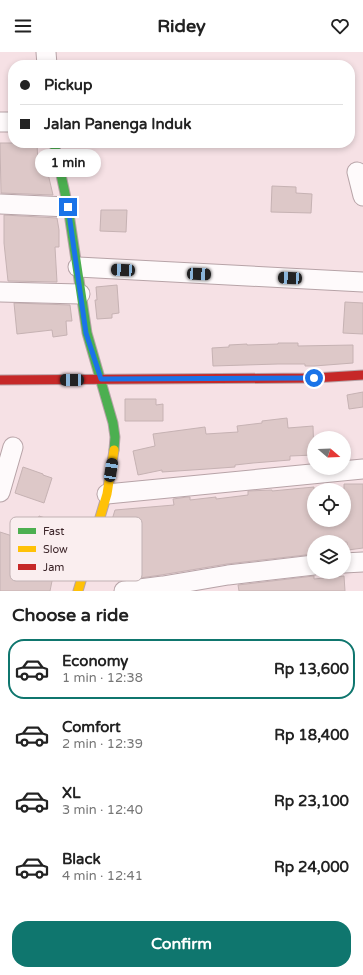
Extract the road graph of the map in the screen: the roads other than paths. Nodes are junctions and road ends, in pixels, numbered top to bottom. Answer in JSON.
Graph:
{"nodes":[{"id":1,"x":55,"y":148,"type":"edge"},
{"id":2,"x":357,"y":172,"type":"dead end"},
{"id":3,"x":363,"y":196,"type":"edge"},
{"id":4,"x":0,"y":204,"type":"edge"},
{"id":5,"x":68,"y":207,"type":"junction"},
{"id":6,"x":78,"y":267,"type":"junction"},
{"id":7,"x":363,"y":282,"type":"edge"},
{"id":8,"x":0,"y":292,"type":"edge"},
{"id":9,"x":80,"y":294,"type":"junction"},
{"id":10,"x":363,"y":375,"type":"edge"},
{"id":11,"x":101,"y":379,"type":"junction"},
{"id":12,"x":0,"y":380,"type":"edge"},
{"id":13,"x":13,"y":447,"type":"dead end"},
{"id":14,"x":363,"y":469,"type":"edge"},
{"id":15,"x":0,"y":492,"type":"edge"},
{"id":16,"x":107,"y":494,"type":"junction"},
{"id":17,"x":100,"y":517,"type":"edge"},
{"id":18,"x":363,"y":562,"type":"edge"},
{"id":19,"x":351,"y":563,"type":"edge"},
{"id":20,"x":307,"y":566,"type":"edge"},
{"id":21,"x":81,"y":581,"type":"edge"},
{"id":22,"x":78,"y":591,"type":"edge"},
{"id":23,"x":124,"y":591,"type":"edge"}],
"edges":[{"from":1,"to":5,"type":"street"},
{"from":2,"to":3,"type":"street"},
{"from":4,"to":5,"type":"street"},
{"from":5,"to":6,"type":"street"},
{"from":6,"to":7,"type":"street"},
{"from":6,"to":9,"type":"street"},
{"from":8,"to":9,"type":"street"},
{"from":9,"to":11,"type":"street"},
{"from":10,"to":11,"type":"street"},
{"from":11,"to":12,"type":"street"},
{"from":11,"to":16,"type":"street"},
{"from":13,"to":15,"type":"street"},
{"from":14,"to":16,"type":"street"},
{"from":16,"to":17,"type":"street"},
{"from":18,"to":19,"type":"street"},
{"from":20,"to":23,"type":"street"},
{"from":21,"to":22,"type":"street"}]}
